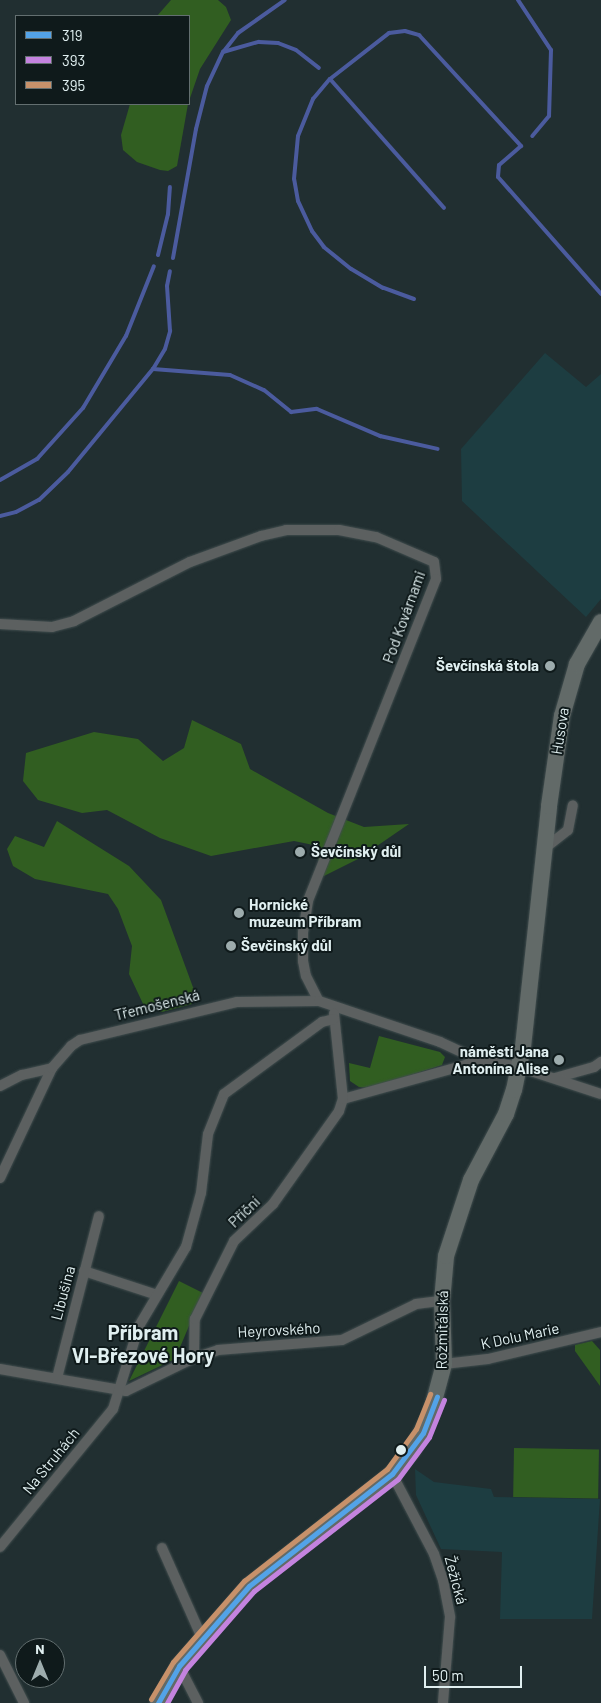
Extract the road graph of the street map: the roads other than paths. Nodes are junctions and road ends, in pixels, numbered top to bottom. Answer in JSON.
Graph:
{"nodes":[{"id":1,"x":601,"y":622,"type":"edge"},
{"id":2,"x":0,"y":624,"type":"edge"},
{"id":3,"x":572,"y":805,"type":"dead end"},
{"id":4,"x":545,"y":848,"type":"junction"},
{"id":5,"x":319,"y":1002,"type":"junction"},
{"id":6,"x":334,"y":1008,"type":"junction"},
{"id":7,"x":334,"y":1019,"type":"junction"},
{"id":8,"x":476,"y":1058,"type":"junction"},
{"id":9,"x":601,"y":1062,"type":"edge"},
{"id":10,"x":520,"y":1067,"type":"junction"},
{"id":11,"x":52,"y":1068,"type":"junction"},
{"id":12,"x":554,"y":1078,"type":"junction"},
{"id":13,"x":0,"y":1086,"type":"edge"},
{"id":14,"x":601,"y":1094,"type":"edge"},
{"id":15,"x":343,"y":1099,"type":"junction"},
{"id":16,"x":0,"y":1178,"type":"edge"},
{"id":17,"x":99,"y":1216,"type":"dead end"},
{"id":18,"x":84,"y":1271,"type":"junction"},
{"id":19,"x":157,"y":1294,"type":"junction"},
{"id":20,"x":442,"y":1301,"type":"junction"},
{"id":21,"x":601,"y":1332,"type":"edge"},
{"id":22,"x":194,"y":1358,"type":"junction"},
{"id":23,"x":444,"y":1364,"type":"junction"},
{"id":24,"x":0,"y":1369,"type":"edge"},
{"id":25,"x":57,"y":1378,"type":"junction"},
{"id":26,"x":117,"y":1391,"type":"junction"},
{"id":27,"x":392,"y":1474,"type":"junction"},
{"id":28,"x":0,"y":1547,"type":"edge"},
{"id":29,"x":162,"y":1548,"type":"dead end"},
{"id":30,"x":202,"y":1638,"type":"junction"},
{"id":31,"x":0,"y":1655,"type":"edge"},
{"id":32,"x":179,"y":1666,"type":"junction"},
{"id":33,"x":24,"y":1703,"type":"edge"},
{"id":34,"x":158,"y":1703,"type":"edge"},
{"id":35,"x":198,"y":1703,"type":"edge"},
{"id":36,"x":443,"y":1703,"type":"edge"}],
"edges":[{"from":1,"to":4,"type":"main road","name":"Husova"},
{"from":2,"to":5,"type":"street","name":"Pod Kovárnami"},
{"from":3,"to":4,"type":"street"},
{"from":4,"to":10,"type":"main road","name":"Husova"},
{"from":5,"to":6,"type":"street","name":"Třemošenská"},
{"from":5,"to":11,"type":"street","name":"Třemošenská"},
{"from":6,"to":7,"type":"street"},
{"from":6,"to":8,"type":"street","name":"Třemošenská"},
{"from":7,"to":15,"type":"street"},
{"from":7,"to":19,"type":"street","name":"Na Struhách"},
{"from":8,"to":10,"type":"street","name":"Třemošenská"},
{"from":8,"to":15,"type":"street"},
{"from":9,"to":12,"type":"street"},
{"from":10,"to":12,"type":"street","name":"Třemošenská"},
{"from":10,"to":20,"type":"main road","name":"Rožmitálská"},
{"from":11,"to":13,"type":"street"},
{"from":11,"to":16,"type":"street"},
{"from":12,"to":14,"type":"street","name":"Třemošenská"},
{"from":15,"to":22,"type":"street","name":"Příční"},
{"from":17,"to":18,"type":"street","name":"Libušina"},
{"from":18,"to":19,"type":"street"},
{"from":18,"to":25,"type":"street","name":"Libušina"},
{"from":19,"to":26,"type":"street","name":"Na Struhách"},
{"from":20,"to":22,"type":"street","name":"Heyrovského"},
{"from":20,"to":23,"type":"main road","name":"Rožmitálská"},
{"from":21,"to":23,"type":"street","name":"K Dolu Marie"},
{"from":22,"to":26,"type":"street","name":"Heyrovského"},
{"from":23,"to":27,"type":"main road","name":"Rožmitálská"},
{"from":24,"to":25,"type":"street","name":"Heyrovského"},
{"from":25,"to":26,"type":"street","name":"Heyrovského"},
{"from":26,"to":28,"type":"street","name":"Na Struhách"},
{"from":27,"to":30,"type":"main road","name":"Rožmitálská"},
{"from":27,"to":36,"type":"street","name":"Žežická"},
{"from":29,"to":30,"type":"street"},
{"from":30,"to":32,"type":"main road","name":"Rožmitálská"},
{"from":31,"to":33,"type":"street"},
{"from":32,"to":34,"type":"main road","name":"Rožmitálská"},
{"from":32,"to":35,"type":"street"}]}
